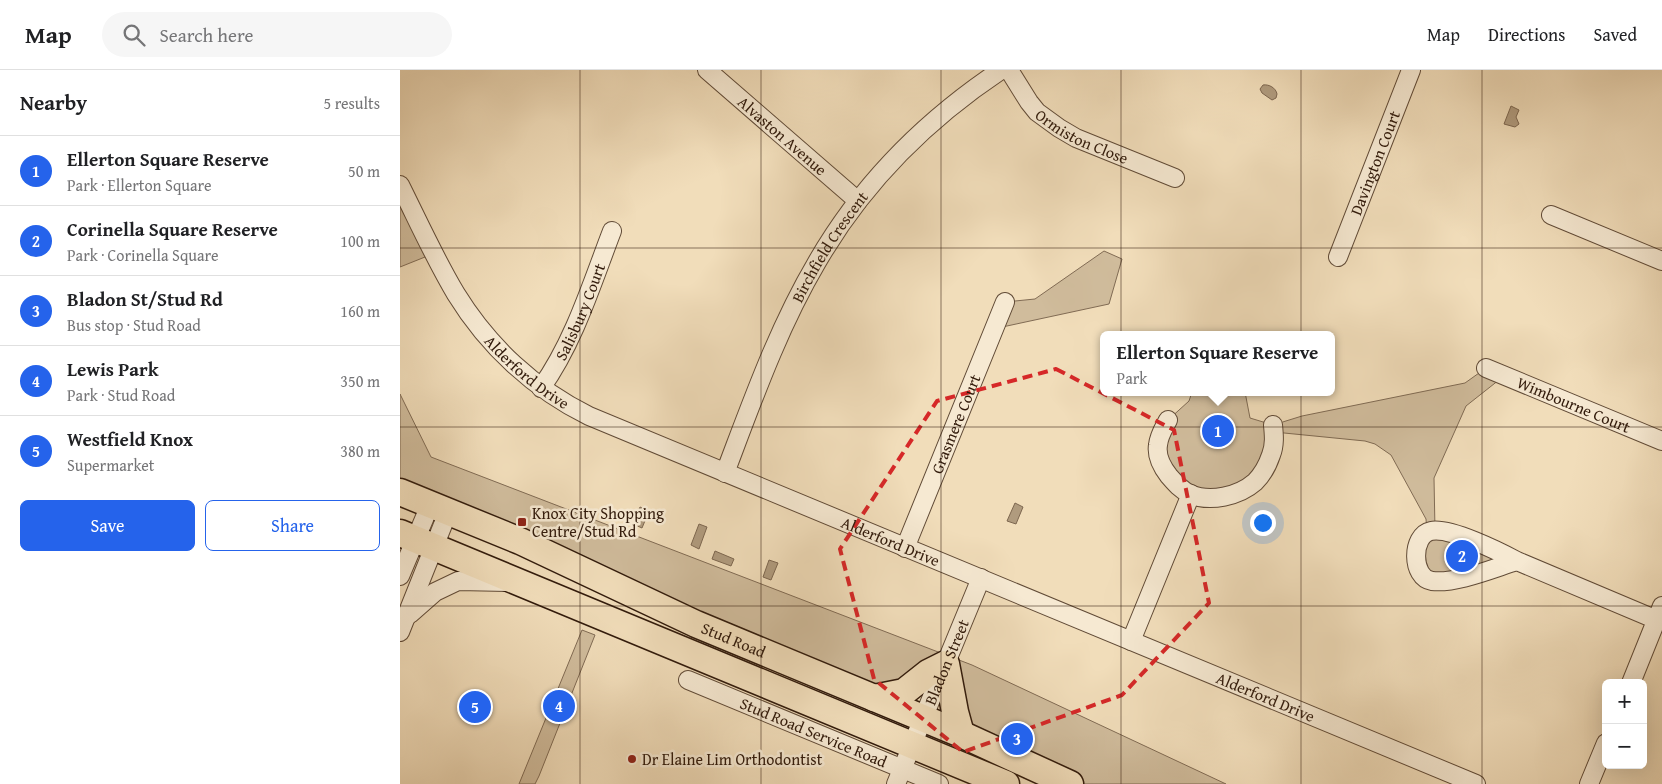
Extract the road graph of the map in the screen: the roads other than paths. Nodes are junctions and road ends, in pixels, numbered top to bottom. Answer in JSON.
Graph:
{"nodes":[{"id":1,"x":708,"y":70,"type":"edge"},
{"id":2,"x":1001,"y":70,"type":"edge"},
{"id":3,"x":1009,"y":70,"type":"edge"},
{"id":4,"x":1412,"y":70,"type":"edge"},
{"id":5,"x":1175,"y":178,"type":"dead end"},
{"id":6,"x":400,"y":185,"type":"edge"},
{"id":7,"x":858,"y":200,"type":"junction"},
{"id":8,"x":1551,"y":215,"type":"dead end"},
{"id":9,"x":612,"y":231,"type":"dead end"},
{"id":10,"x":1338,"y":257,"type":"dead end"},
{"id":11,"x":1662,"y":261,"type":"edge"},
{"id":12,"x":1005,"y":302,"type":"dead end"},
{"id":13,"x":1486,"y":368,"type":"dead end"},
{"id":14,"x":541,"y":388,"type":"junction"},
{"id":15,"x":1168,"y":420,"type":"dead end"},
{"id":16,"x":1273,"y":425,"type":"dead end"},
{"id":17,"x":1662,"y":441,"type":"edge"},
{"id":18,"x":725,"y":473,"type":"junction"},
{"id":19,"x":400,"y":492,"type":"edge"},
{"id":20,"x":1191,"y":494,"type":"junction"},
{"id":21,"x":439,"y":508,"type":"junction"},
{"id":22,"x":416,"y":540,"type":"edge"},
{"id":23,"x":905,"y":548,"type":"junction"},
{"id":24,"x":1518,"y":561,"type":"junction"},
{"id":25,"x":400,"y":576,"type":"edge"},
{"id":26,"x":981,"y":578,"type":"junction"},
{"id":27,"x":518,"y":583,"type":"junction"},
{"id":28,"x":1659,"y":613,"type":"edge"},
{"id":29,"x":404,"y":624,"type":"edge"},
{"id":30,"x":1131,"y":641,"type":"junction"},
{"id":31,"x":946,"y":664,"type":"junction"},
{"id":32,"x":1633,"y":679,"type":"edge"},
{"id":33,"x":688,"y":680,"type":"dead end"},
{"id":34,"x":874,"y":698,"type":"junction"},
{"id":35,"x":924,"y":718,"type":"junction"},
{"id":36,"x":961,"y":734,"type":"junction"},
{"id":37,"x":1602,"y":753,"type":"edge"},
{"id":38,"x":903,"y":766,"type":"edge"},
{"id":39,"x":938,"y":784,"type":"edge"},
{"id":40,"x":1006,"y":784,"type":"edge"},
{"id":41,"x":1070,"y":784,"type":"edge"},
{"id":42,"x":1476,"y":784,"type":"edge"},
{"id":43,"x":1589,"y":784,"type":"edge"}],
"edges":[{"from":1,"to":7,"type":"street","name":"Alvaston Avenue"},
{"from":2,"to":7,"type":"street","name":"Birchfield Crescent"},
{"from":3,"to":5,"type":"street","name":"Ormiston Close"},
{"from":4,"to":10,"type":"street","name":"Davington Court"},
{"from":6,"to":14,"type":"street","name":"Alderford Drive"},
{"from":7,"to":18,"type":"street","name":"Birchfield Crescent"},
{"from":8,"to":11,"type":"street"},
{"from":9,"to":14,"type":"street","name":"Salisbury Court"},
{"from":12,"to":23,"type":"street","name":"Grasmere Court"},
{"from":13,"to":17,"type":"street","name":"Wimbourne Court"},
{"from":14,"to":18,"type":"street","name":"Alderford Drive"},
{"from":15,"to":20,"type":"street"},
{"from":16,"to":20,"type":"street"},
{"from":18,"to":23,"type":"street","name":"Alderford Drive"},
{"from":19,"to":21,"type":"main road","name":"Stud Road"},
{"from":20,"to":30,"type":"street"},
{"from":21,"to":22,"type":"street"},
{"from":21,"to":34,"type":"main road","name":"Stud Road"},
{"from":22,"to":25,"type":"street"},
{"from":22,"to":27,"type":"main road","name":"Stud Road"},
{"from":22,"to":29,"type":"street"},
{"from":23,"to":26,"type":"street","name":"Alderford Drive"},
{"from":24,"to":24,"type":"street"},
{"from":24,"to":28,"type":"street"},
{"from":26,"to":30,"type":"street","name":"Alderford Drive"},
{"from":26,"to":31,"type":"street","name":"Bladon Street"},
{"from":27,"to":29,"type":"street"},
{"from":27,"to":38,"type":"main road","name":"Stud Road"},
{"from":28,"to":32,"type":"street"},
{"from":30,"to":42,"type":"street","name":"Alderford Drive"},
{"from":31,"to":34,"type":"main road"},
{"from":31,"to":35,"type":"street","name":"Bladon Street"},
{"from":31,"to":36,"type":"main road"},
{"from":33,"to":38,"type":"street","name":"Stud Road Service Road"},
{"from":34,"to":35,"type":"main road","name":"Stud Road"},
{"from":35,"to":36,"type":"main road","name":"Stud Road"},
{"from":35,"to":38,"type":"street","name":"Bladon Street"},
{"from":36,"to":41,"type":"main road","name":"Stud Road"},
{"from":37,"to":43,"type":"street"},
{"from":38,"to":39,"type":"street","name":"Stud Road Service Road"},
{"from":38,"to":40,"type":"main road","name":"Stud Road"}]}
